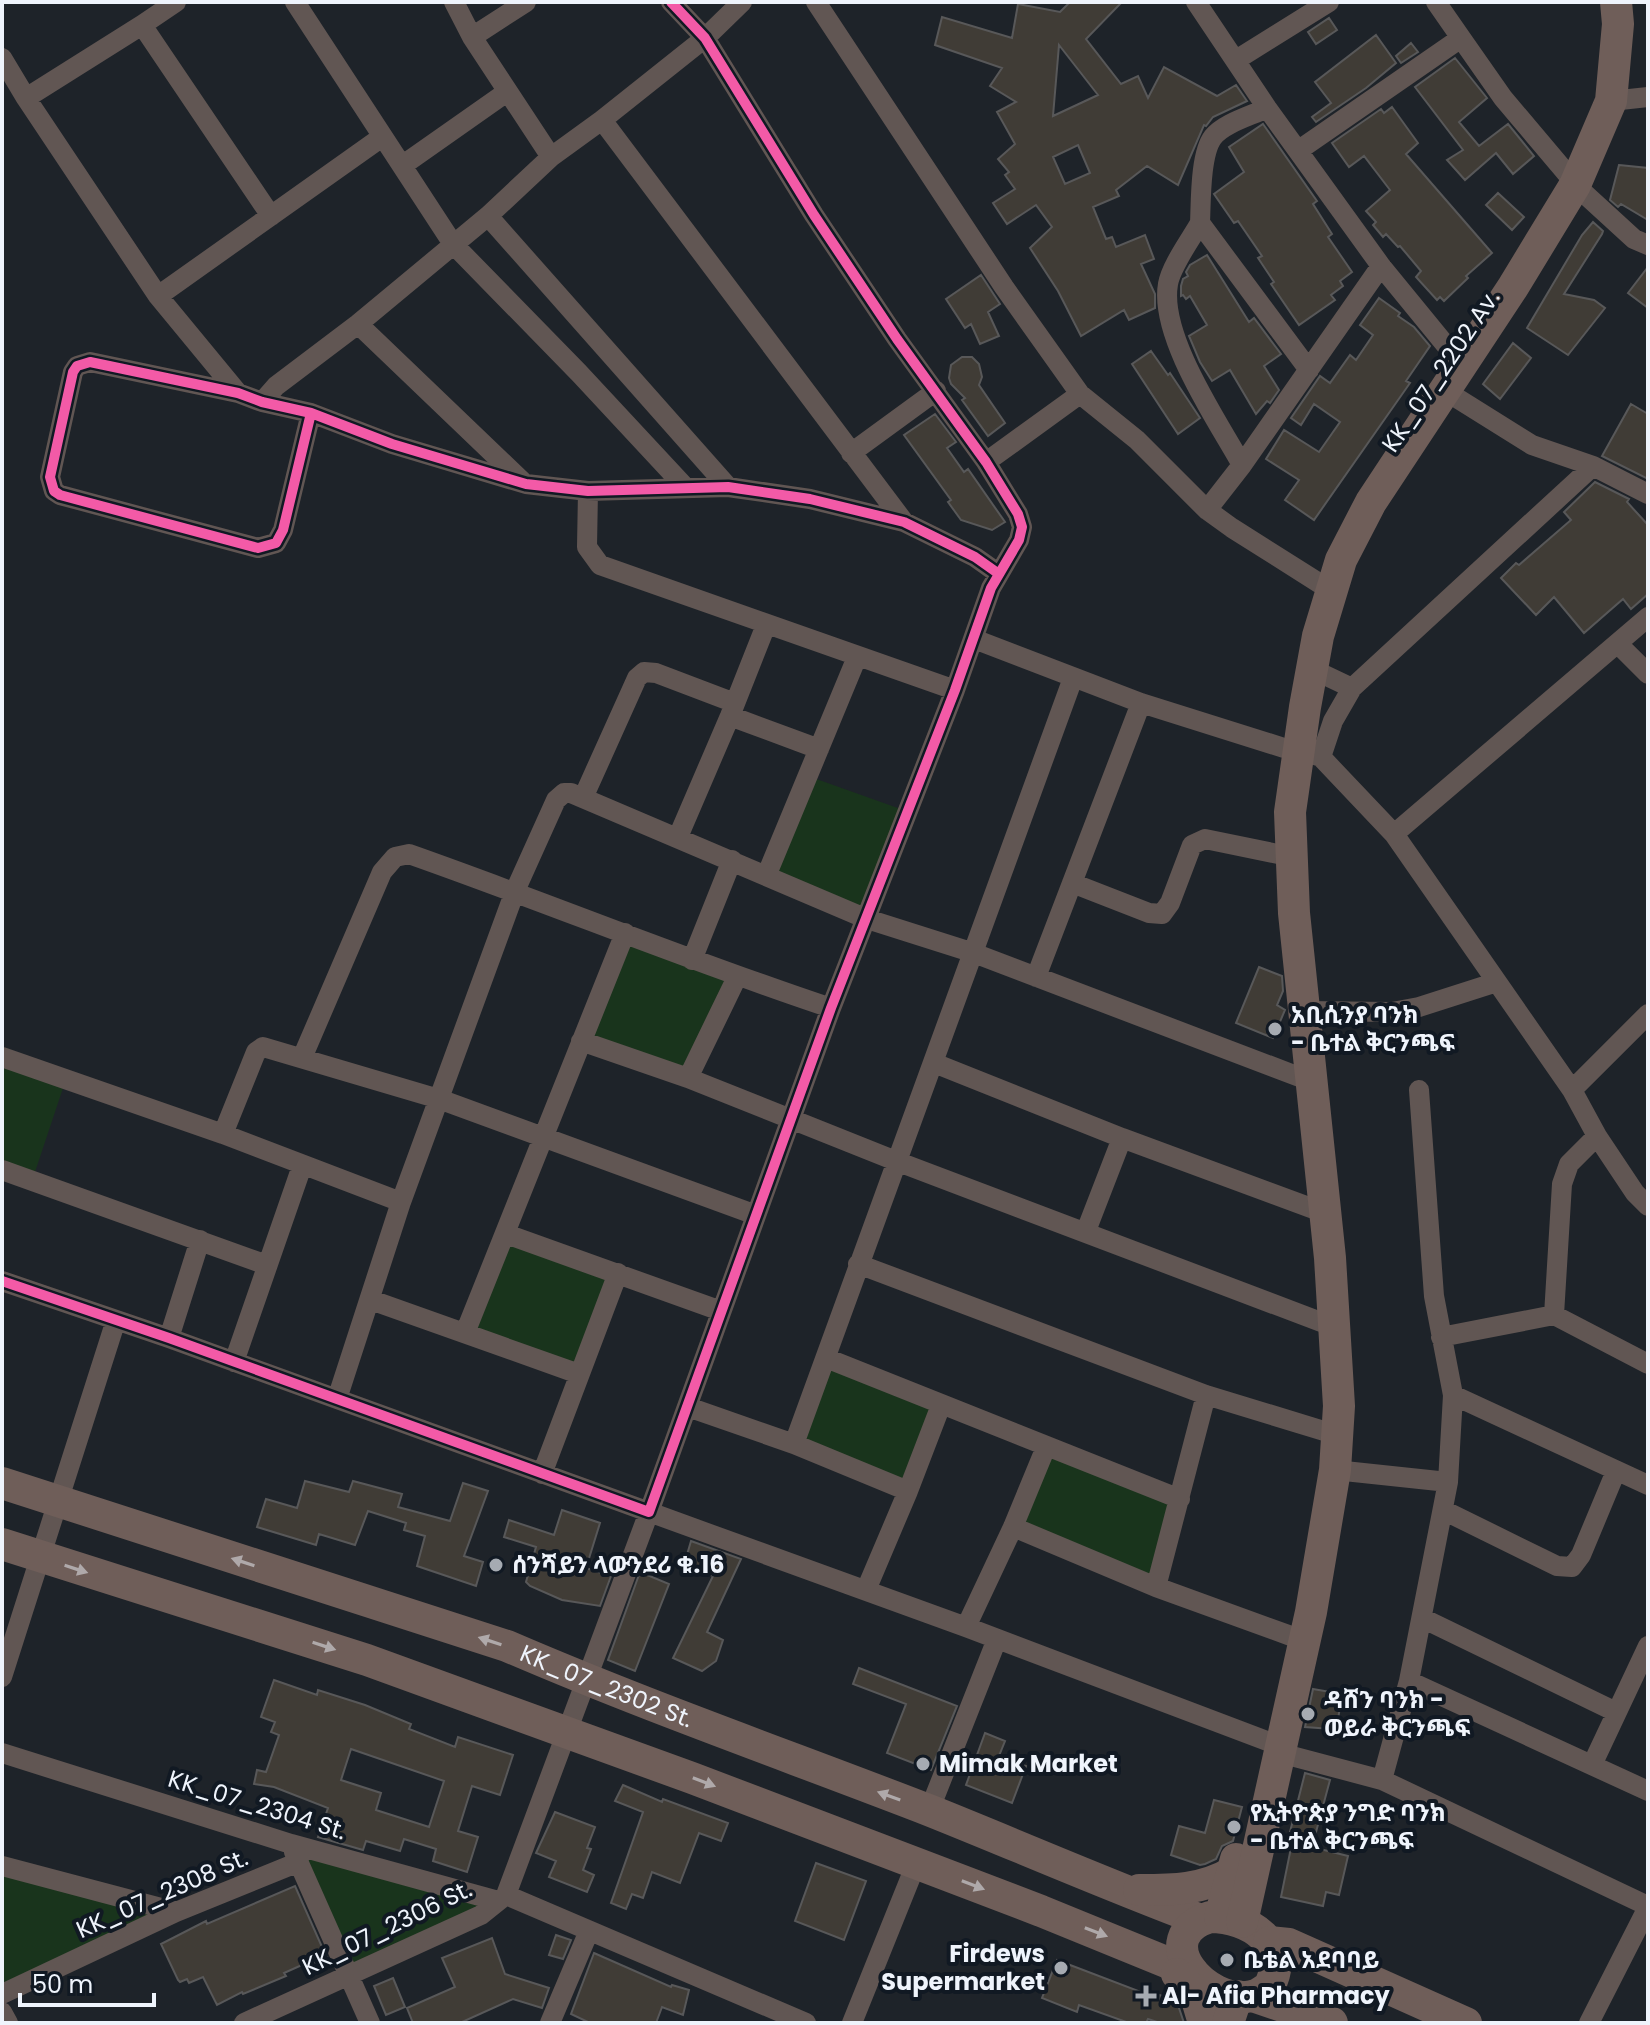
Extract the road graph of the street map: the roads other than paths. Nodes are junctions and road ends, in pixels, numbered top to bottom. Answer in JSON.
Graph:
{"nodes":[{"id":1,"x":176,"y":2,"type":"edge"},
{"id":2,"x":295,"y":2,"type":"edge"},
{"id":3,"x":454,"y":2,"type":"edge"},
{"id":4,"x":526,"y":2,"type":"edge"},
{"id":5,"x":671,"y":2,"type":"edge"},
{"id":6,"x":742,"y":2,"type":"edge"},
{"id":7,"x":816,"y":2,"type":"edge"},
{"id":8,"x":1196,"y":2,"type":"edge"},
{"id":9,"x":1329,"y":2,"type":"edge"},
{"id":10,"x":1436,"y":2,"type":"edge"},
{"id":11,"x":1609,"y":2,"type":"edge"},
{"id":12,"x":1616,"y":2,"type":"edge"},
{"id":13,"x":142,"y":25,"type":"junction"},
{"id":14,"x":472,"y":37,"type":"junction"},
{"id":15,"x":705,"y":38,"type":"junction"},
{"id":16,"x":1461,"y":38,"type":"junction"},
{"id":17,"x":2,"y":58,"type":"edge"},
{"id":18,"x":1236,"y":60,"type":"junction"},
{"id":19,"x":507,"y":92,"type":"junction"},
{"id":20,"x":1648,"y":97,"type":"edge"},
{"id":21,"x":26,"y":98,"type":"junction"},
{"id":22,"x":1611,"y":101,"type":"junction"},
{"id":23,"x":1267,"y":108,"type":"junction"},
{"id":24,"x":602,"y":120,"type":"junction"},
{"id":25,"x":382,"y":137,"type":"junction"},
{"id":26,"x":1299,"y":150,"type":"junction"},
{"id":27,"x":551,"y":157,"type":"junction"},
{"id":28,"x":403,"y":165,"type":"junction"},
{"id":29,"x":1572,"y":180,"type":"junction"},
{"id":30,"x":271,"y":216,"type":"junction"},
{"id":31,"x":488,"y":216,"type":"junction"},
{"id":32,"x":1200,"y":223,"type":"junction"},
{"id":33,"x":453,"y":244,"type":"junction"},
{"id":34,"x":1648,"y":245,"type":"edge"},
{"id":35,"x":1381,"y":266,"type":"junction"},
{"id":36,"x":158,"y":296,"type":"junction"},
{"id":37,"x":358,"y":324,"type":"junction"},
{"id":38,"x":1453,"y":354,"type":"junction"},
{"id":39,"x":1309,"y":370,"type":"junction"},
{"id":40,"x":1444,"y":390,"type":"junction"},
{"id":41,"x":936,"y":391,"type":"junction"},
{"id":42,"x":238,"y":393,"type":"junction"},
{"id":43,"x":1080,"y":394,"type":"junction"},
{"id":44,"x":262,"y":402,"type":"junction"},
{"id":45,"x":311,"y":413,"type":"junction"},
{"id":46,"x":851,"y":453,"type":"junction"},
{"id":47,"x":986,"y":462,"type":"junction"},
{"id":48,"x":1242,"y":465,"type":"junction"},
{"id":49,"x":1593,"y":466,"type":"junction"},
{"id":50,"x":526,"y":484,"type":"junction"},
{"id":51,"x":728,"y":487,"type":"junction"},
{"id":52,"x":686,"y":488,"type":"junction"},
{"id":53,"x":588,"y":491,"type":"junction"},
{"id":54,"x":1648,"y":494,"type":"edge"},
{"id":55,"x":1207,"y":510,"type":"junction"},
{"id":56,"x":904,"y":522,"type":"junction"},
{"id":57,"x":999,"y":574,"type":"junction"},
{"id":58,"x":1319,"y":583,"type":"junction"},
{"id":59,"x":1648,"y":617,"type":"edge"},
{"id":60,"x":766,"y":625,"type":"junction"},
{"id":61,"x":974,"y":639,"type":"junction"},
{"id":62,"x":1618,"y":644,"type":"junction"},
{"id":63,"x":857,"y":657,"type":"junction"},
{"id":64,"x":1312,"y":669,"type":"junction"},
{"id":65,"x":1648,"y":674,"type":"edge"},
{"id":66,"x":1073,"y":678,"type":"junction"},
{"id":67,"x":1352,"y":688,"type":"junction"},
{"id":68,"x":955,"y":690,"type":"junction"},
{"id":69,"x":1141,"y":703,"type":"junction"},
{"id":70,"x":733,"y":710,"type":"junction"},
{"id":71,"x":819,"y":749,"type":"junction"},
{"id":72,"x":1301,"y":752,"type":"junction"},
{"id":73,"x":583,"y":798,"type":"junction"},
{"id":74,"x":1394,"y":834,"type":"junction"},
{"id":75,"x":678,"y":837,"type":"junction"},
{"id":76,"x":1278,"y":854,"type":"junction"},
{"id":77,"x":732,"y":860,"type":"junction"},
{"id":78,"x":767,"y":874,"type":"junction"},
{"id":79,"x":1072,"y":883,"type":"junction"},
{"id":80,"x":515,"y":891,"type":"junction"},
{"id":81,"x":867,"y":919,"type":"junction"},
{"id":82,"x":625,"y":933,"type":"junction"},
{"id":83,"x":971,"y":952,"type":"junction"},
{"id":84,"x":692,"y":960,"type":"junction"},
{"id":85,"x":737,"y":977,"type":"junction"},
{"id":86,"x":1036,"y":977,"type":"junction"},
{"id":87,"x":1497,"y":982,"type":"junction"},
{"id":88,"x":831,"y":1008,"type":"junction"},
{"id":89,"x":1304,"y":1011,"type":"junction"},
{"id":90,"x":1648,"y":1014,"type":"edge"},
{"id":91,"x":581,"y":1041,"type":"junction"},
{"id":92,"x":2,"y":1057,"type":"edge"},
{"id":93,"x":302,"y":1058,"type":"junction"},
{"id":94,"x":934,"y":1063,"type":"junction"},
{"id":95,"x":688,"y":1078,"type":"junction"},
{"id":96,"x":1302,"y":1078,"type":"junction"},
{"id":97,"x":1419,"y":1090,"type":"dead end"},
{"id":98,"x":1572,"y":1090,"type":"junction"},
{"id":99,"x":439,"y":1099,"type":"junction"},
{"id":100,"x":793,"y":1120,"type":"junction"},
{"id":101,"x":223,"y":1134,"type":"junction"},
{"id":102,"x":1597,"y":1136,"type":"junction"},
{"id":103,"x":543,"y":1137,"type":"junction"},
{"id":104,"x":1122,"y":1138,"type":"junction"},
{"id":105,"x":896,"y":1161,"type":"junction"},
{"id":106,"x":302,"y":1166,"type":"junction"},
{"id":107,"x":2,"y":1170,"type":"edge"},
{"id":108,"x":1644,"y":1193,"type":"edge"},
{"id":109,"x":401,"y":1202,"type":"junction"},
{"id":110,"x":1314,"y":1209,"type":"junction"},
{"id":111,"x":756,"y":1215,"type":"junction"},
{"id":112,"x":1086,"y":1231,"type":"junction"},
{"id":113,"x":506,"y":1234,"type":"junction"},
{"id":114,"x":200,"y":1240,"type":"junction"},
{"id":115,"x":858,"y":1264,"type":"junction"},
{"id":116,"x":267,"y":1265,"type":"junction"},
{"id":117,"x":618,"y":1273,"type":"junction"},
{"id":118,"x":2,"y":1281,"type":"edge"},
{"id":119,"x":371,"y":1300,"type":"junction"},
{"id":120,"x":721,"y":1311,"type":"junction"},
{"id":121,"x":1554,"y":1315,"type":"junction"},
{"id":122,"x":116,"y":1320,"type":"junction"},
{"id":123,"x":1321,"y":1322,"type":"junction"},
{"id":124,"x":465,"y":1333,"type":"junction"},
{"id":125,"x":1441,"y":1337,"type":"junction"},
{"id":126,"x":169,"y":1338,"type":"junction"},
{"id":127,"x":826,"y":1358,"type":"junction"},
{"id":128,"x":234,"y":1362,"type":"junction"},
{"id":129,"x":1648,"y":1364,"type":"edge"},
{"id":130,"x":579,"y":1374,"type":"junction"},
{"id":131,"x":1206,"y":1395,"type":"junction"},
{"id":132,"x":1453,"y":1395,"type":"junction"},
{"id":133,"x":337,"y":1399,"type":"junction"},
{"id":134,"x":941,"y":1405,"type":"junction"},
{"id":135,"x":688,"y":1407,"type":"junction"},
{"id":136,"x":1324,"y":1431,"type":"junction"},
{"id":137,"x":794,"y":1444,"type":"junction"},
{"id":138,"x":1046,"y":1447,"type":"junction"},
{"id":139,"x":1335,"y":1470,"type":"junction"},
{"id":140,"x":1616,"y":1471,"type":"junction"},
{"id":141,"x":542,"y":1474,"type":"junction"},
{"id":142,"x":1448,"y":1482,"type":"junction"},
{"id":143,"x":2,"y":1483,"type":"edge"},
{"id":144,"x":1648,"y":1485,"type":"edge"},
{"id":145,"x":908,"y":1491,"type":"junction"},
{"id":146,"x":1180,"y":1499,"type":"junction"},
{"id":147,"x":59,"y":1503,"type":"junction"},
{"id":148,"x":1443,"y":1510,"type":"junction"},
{"id":149,"x":649,"y":1512,"type":"junction"},
{"id":150,"x":1013,"y":1527,"type":"junction"},
{"id":151,"x":2,"y":1544,"type":"edge"},
{"id":152,"x":41,"y":1557,"type":"junction"},
{"id":153,"x":1156,"y":1587,"type":"junction"},
{"id":154,"x":866,"y":1590,"type":"junction"},
{"id":155,"x":1422,"y":1618,"type":"junction"},
{"id":156,"x":966,"y":1627,"type":"junction"},
{"id":157,"x":1291,"y":1636,"type":"junction"},
{"id":158,"x":997,"y":1639,"type":"junction"},
{"id":159,"x":1648,"y":1646,"type":"edge"},
{"id":160,"x":2,"y":1677,"type":"edge"},
{"id":161,"x":586,"y":1680,"type":"junction"},
{"id":162,"x":1409,"y":1681,"type":"junction"},
{"id":163,"x":1616,"y":1712,"type":"junction"},
{"id":164,"x":568,"y":1733,"type":"junction"},
{"id":165,"x":1273,"y":1747,"type":"junction"},
{"id":166,"x":2,"y":1753,"type":"edge"},
{"id":167,"x":1592,"y":1765,"type":"junction"},
{"id":168,"x":1382,"y":1780,"type":"junction"},
{"id":169,"x":1648,"y":1791,"type":"edge"},
{"id":170,"x":929,"y":1811,"type":"junction"},
{"id":171,"x":295,"y":1853,"type":"junction"},
{"id":172,"x":916,"y":1864,"type":"junction"},
{"id":173,"x":2,"y":1866,"type":"edge"},
{"id":174,"x":1241,"y":1881,"type":"junction"},
{"id":175,"x":1121,"y":1889,"type":"junction"},
{"id":176,"x":502,"y":1898,"type":"junction"},
{"id":177,"x":1648,"y":1907,"type":"edge"},
{"id":178,"x":176,"y":1912,"type":"junction"},
{"id":179,"x":1221,"y":1920,"type":"junction"},
{"id":180,"x":589,"y":1931,"type":"junction"},
{"id":181,"x":1279,"y":1943,"type":"junction"},
{"id":182,"x":1151,"y":1956,"type":"junction"},
{"id":183,"x":351,"y":1975,"type":"junction"},
{"id":184,"x":2,"y":1994,"type":"edge"},
{"id":185,"x":1235,"y":2001,"type":"edge"},
{"id":186,"x":2,"y":2012,"type":"edge"},
{"id":187,"x":8,"y":2023,"type":"edge"},
{"id":188,"x":244,"y":2023,"type":"edge"},
{"id":189,"x":370,"y":2023,"type":"edge"},
{"id":190,"x":550,"y":2023,"type":"edge"},
{"id":191,"x":806,"y":2023,"type":"edge"},
{"id":192,"x":852,"y":2023,"type":"edge"},
{"id":193,"x":1206,"y":2023,"type":"edge"},
{"id":194,"x":1332,"y":2023,"type":"edge"},
{"id":195,"x":1466,"y":2023,"type":"edge"},
{"id":196,"x":1589,"y":2023,"type":"edge"}],
"edges":[{"from":1,"to":13,"type":"street"},
{"from":2,"to":25,"type":"street"},
{"from":3,"to":14,"type":"street"},
{"from":4,"to":14,"type":"street"},
{"from":5,"to":15,"type":"street"},
{"from":6,"to":15,"type":"street"},
{"from":7,"to":43,"type":"street"},
{"from":8,"to":18,"type":"street"},
{"from":9,"to":18,"type":"street"},
{"from":10,"to":16,"type":"street"},
{"from":11,"to":29,"type":"main road","name":"KK_07_2202 Av."},
{"from":12,"to":22,"type":"main road"},
{"from":13,"to":21,"type":"street"},
{"from":13,"to":30,"type":"street"},
{"from":14,"to":19,"type":"street"},
{"from":15,"to":24,"type":"street"},
{"from":15,"to":41,"type":"street"},
{"from":16,"to":26,"type":"street"},
{"from":16,"to":29,"type":"street"},
{"from":17,"to":21,"type":"street"},
{"from":18,"to":23,"type":"street"},
{"from":19,"to":27,"type":"street"},
{"from":19,"to":28,"type":"street"},
{"from":20,"to":22,"type":"street"},
{"from":21,"to":36,"type":"street"},
{"from":22,"to":29,"type":"main road"},
{"from":23,"to":26,"type":"street"},
{"from":23,"to":32,"type":"street"},
{"from":24,"to":27,"type":"street"},
{"from":24,"to":46,"type":"street"},
{"from":25,"to":28,"type":"street"},
{"from":25,"to":30,"type":"street"},
{"from":26,"to":35,"type":"street"},
{"from":27,"to":31,"type":"street"},
{"from":28,"to":33,"type":"street"},
{"from":29,"to":34,"type":"street"},
{"from":29,"to":38,"type":"main road","name":"KK_07_2202 Av."},
{"from":29,"to":40,"type":"main road"},
{"from":30,"to":36,"type":"street"},
{"from":31,"to":33,"type":"street"},
{"from":31,"to":51,"type":"street"},
{"from":32,"to":39,"type":"street"},
{"from":32,"to":48,"type":"street"},
{"from":33,"to":37,"type":"street"},
{"from":33,"to":52,"type":"street"},
{"from":35,"to":38,"type":"street"},
{"from":35,"to":39,"type":"street"},
{"from":36,"to":42,"type":"street"},
{"from":37,"to":44,"type":"street"},
{"from":37,"to":50,"type":"street"},
{"from":38,"to":58,"type":"main road","name":"KK_07_2202 Av."},
{"from":39,"to":48,"type":"street"},
{"from":40,"to":49,"type":"street"},
{"from":40,"to":64,"type":"main road"},
{"from":41,"to":46,"type":"street"},
{"from":41,"to":47,"type":"street"},
{"from":42,"to":44,"type":"street"},
{"from":42,"to":45,"type":"street"},
{"from":43,"to":47,"type":"street"},
{"from":43,"to":55,"type":"street"},
{"from":44,"to":45,"type":"street"},
{"from":45,"to":50,"type":"street"},
{"from":46,"to":56,"type":"street"},
{"from":47,"to":57,"type":"street"},
{"from":48,"to":55,"type":"street"},
{"from":49,"to":54,"type":"street"},
{"from":49,"to":67,"type":"street"},
{"from":50,"to":53,"type":"street"},
{"from":51,"to":52,"type":"street"},
{"from":51,"to":56,"type":"street"},
{"from":52,"to":53,"type":"street"},
{"from":53,"to":60,"type":"street"},
{"from":55,"to":58,"type":"street"},
{"from":56,"to":57,"type":"street"},
{"from":57,"to":61,"type":"street"},
{"from":58,"to":72,"type":"main road","name":"KK_07_2202 Av."},
{"from":59,"to":62,"type":"street"},
{"from":60,"to":63,"type":"street"},
{"from":60,"to":70,"type":"street"},
{"from":61,"to":66,"type":"street"},
{"from":61,"to":68,"type":"street"},
{"from":62,"to":65,"type":"street"},
{"from":62,"to":74,"type":"street"},
{"from":63,"to":68,"type":"street"},
{"from":63,"to":71,"type":"street"},
{"from":64,"to":67,"type":"street"},
{"from":64,"to":72,"type":"main road"},
{"from":66,"to":69,"type":"street"},
{"from":66,"to":83,"type":"street"},
{"from":67,"to":72,"type":"street"},
{"from":68,"to":81,"type":"street"},
{"from":69,"to":72,"type":"street"},
{"from":69,"to":79,"type":"street"},
{"from":70,"to":71,"type":"street"},
{"from":70,"to":73,"type":"street"},
{"from":70,"to":75,"type":"street"},
{"from":71,"to":78,"type":"street"},
{"from":72,"to":74,"type":"street"},
{"from":72,"to":76,"type":"main road"},
{"from":72,"to":89,"type":"main road"},
{"from":73,"to":75,"type":"street"},
{"from":73,"to":80,"type":"street"},
{"from":74,"to":87,"type":"street"},
{"from":75,"to":77,"type":"street"},
{"from":76,"to":79,"type":"street"},
{"from":76,"to":96,"type":"main road"},
{"from":77,"to":78,"type":"street"},
{"from":77,"to":84,"type":"street"},
{"from":78,"to":81,"type":"street"},
{"from":79,"to":86,"type":"street"},
{"from":80,"to":82,"type":"street"},
{"from":80,"to":93,"type":"street"},
{"from":80,"to":99,"type":"street"},
{"from":81,"to":83,"type":"street"},
{"from":81,"to":88,"type":"street"},
{"from":82,"to":84,"type":"street"},
{"from":82,"to":91,"type":"street"},
{"from":83,"to":86,"type":"street"},
{"from":83,"to":94,"type":"street"},
{"from":84,"to":85,"type":"street"},
{"from":85,"to":88,"type":"street"},
{"from":85,"to":95,"type":"street"},
{"from":86,"to":96,"type":"street"},
{"from":87,"to":89,"type":"street"},
{"from":87,"to":98,"type":"street"},
{"from":88,"to":100,"type":"street"},
{"from":89,"to":139,"type":"main road"},
{"from":90,"to":98,"type":"street"},
{"from":91,"to":95,"type":"street"},
{"from":91,"to":103,"type":"street"},
{"from":92,"to":101,"type":"street"},
{"from":93,"to":99,"type":"street"},
{"from":93,"to":101,"type":"street"},
{"from":94,"to":104,"type":"street"},
{"from":94,"to":105,"type":"street"},
{"from":95,"to":100,"type":"street"},
{"from":96,"to":110,"type":"main road"},
{"from":97,"to":125,"type":"street"},
{"from":98,"to":102,"type":"street"},
{"from":99,"to":103,"type":"street"},
{"from":99,"to":109,"type":"street"},
{"from":100,"to":105,"type":"street"},
{"from":100,"to":111,"type":"street"},
{"from":101,"to":106,"type":"street"},
{"from":102,"to":108,"type":"street"},
{"from":102,"to":121,"type":"street"},
{"from":103,"to":111,"type":"street"},
{"from":103,"to":113,"type":"street"},
{"from":104,"to":110,"type":"street"},
{"from":104,"to":112,"type":"street"},
{"from":105,"to":112,"type":"street"},
{"from":105,"to":115,"type":"street"},
{"from":106,"to":109,"type":"street"},
{"from":106,"to":116,"type":"street"},
{"from":107,"to":114,"type":"street"},
{"from":109,"to":119,"type":"street"},
{"from":110,"to":123,"type":"main road"},
{"from":111,"to":120,"type":"street"},
{"from":112,"to":123,"type":"street"},
{"from":113,"to":117,"type":"street"},
{"from":113,"to":124,"type":"street"},
{"from":114,"to":116,"type":"street"},
{"from":114,"to":126,"type":"street"},
{"from":115,"to":127,"type":"street"},
{"from":115,"to":131,"type":"street"},
{"from":116,"to":128,"type":"street"},
{"from":117,"to":120,"type":"street"},
{"from":117,"to":130,"type":"street"},
{"from":118,"to":122,"type":"street"},
{"from":119,"to":124,"type":"street"},
{"from":119,"to":133,"type":"street"},
{"from":120,"to":135,"type":"street"},
{"from":121,"to":125,"type":"street"},
{"from":121,"to":129,"type":"street"},
{"from":122,"to":126,"type":"street"},
{"from":122,"to":147,"type":"street"},
{"from":123,"to":136,"type":"main road"},
{"from":124,"to":130,"type":"street"},
{"from":125,"to":132,"type":"street"},
{"from":126,"to":128,"type":"street"},
{"from":127,"to":134,"type":"street"},
{"from":127,"to":137,"type":"street"},
{"from":128,"to":133,"type":"street"},
{"from":130,"to":141,"type":"street"},
{"from":131,"to":136,"type":"street"},
{"from":131,"to":146,"type":"street"},
{"from":132,"to":140,"type":"street"},
{"from":132,"to":142,"type":"street"},
{"from":133,"to":141,"type":"street"},
{"from":134,"to":138,"type":"street"},
{"from":134,"to":145,"type":"street"},
{"from":135,"to":137,"type":"street"},
{"from":135,"to":149,"type":"street"},
{"from":136,"to":157,"type":"main road"},
{"from":137,"to":145,"type":"street"},
{"from":138,"to":146,"type":"street"},
{"from":138,"to":150,"type":"street"},
{"from":139,"to":142,"type":"street"},
{"from":139,"to":165,"type":"main road"},
{"from":140,"to":144,"type":"street"},
{"from":140,"to":148,"type":"street"},
{"from":141,"to":149,"type":"street"},
{"from":142,"to":148,"type":"street"},
{"from":143,"to":147,"type":"main road","name":"KK_07_2302 St."},
{"from":145,"to":154,"type":"street"},
{"from":146,"to":153,"type":"street"},
{"from":147,"to":152,"type":"street"},
{"from":161,"to":147,"type":"main road","name":"KK_07_2302 St.","one_way":true},
{"from":148,"to":155,"type":"street"},
{"from":149,"to":154,"type":"street"},
{"from":149,"to":161,"type":"street"},
{"from":150,"to":153,"type":"street"},
{"from":150,"to":156,"type":"street"},
{"from":151,"to":152,"type":"main road"},
{"from":152,"to":160,"type":"street"},
{"from":152,"to":164,"type":"main road","one_way":true},
{"from":153,"to":157,"type":"street"},
{"from":154,"to":156,"type":"street"},
{"from":155,"to":162,"type":"street"},
{"from":155,"to":163,"type":"street"},
{"from":156,"to":158,"type":"street"},
{"from":157,"to":165,"type":"main road"},
{"from":158,"to":165,"type":"street"},
{"from":158,"to":170,"type":"street"},
{"from":159,"to":163,"type":"street"},
{"from":161,"to":164,"type":"street"},
{"from":170,"to":161,"type":"main road","name":"KK_07_2302 St.","one_way":true},
{"from":162,"to":167,"type":"street"},
{"from":162,"to":168,"type":"street"},
{"from":163,"to":167,"type":"street"},
{"from":164,"to":172,"type":"main road","one_way":true},
{"from":164,"to":176,"type":"street"},
{"from":165,"to":168,"type":"street"},
{"from":165,"to":174,"type":"main road"},
{"from":166,"to":171,"type":"street","name":"KK_07_2304 St."},
{"from":167,"to":169,"type":"street"},
{"from":168,"to":177,"type":"street"},
{"from":170,"to":175,"type":"main road","name":"KK_07_2302 St."},
{"from":171,"to":176,"type":"street","name":"KK_07_2304 St."},
{"from":171,"to":178,"type":"street","name":"KK_07_2308 St."},
{"from":171,"to":183,"type":"street"},
{"from":172,"to":182,"type":"main road","one_way":true},
{"from":172,"to":192,"type":"street"},
{"from":173,"to":178,"type":"street"},
{"from":174,"to":175,"type":"main road"},
{"from":174,"to":179,"type":"main road"},
{"from":174,"to":181,"type":"main road"},
{"from":175,"to":179,"type":"main road","name":"KK_07_2302 St."},
{"from":176,"to":180,"type":"street","name":"KK_07_2304 St."},
{"from":176,"to":183,"type":"street","name":"KK_07_2306 St."},
{"from":177,"to":196,"type":"street"},
{"from":178,"to":184,"type":"street","name":"KK_07_2308 St."},
{"from":179,"to":181,"type":"main road","name":"KK_07_2302 St."},
{"from":179,"to":185,"type":"main road"},
{"from":180,"to":190,"type":"street"},
{"from":180,"to":191,"type":"street","name":"KK_07_2304 St."},
{"from":181,"to":185,"type":"main road"},
{"from":181,"to":195,"type":"main road"},
{"from":182,"to":185,"type":"main road"},
{"from":182,"to":193,"type":"main road"},
{"from":183,"to":188,"type":"street","name":"KK_07_2306 St."},
{"from":183,"to":189,"type":"street"},
{"from":185,"to":193,"type":"main road"},
{"from":185,"to":194,"type":"main road"},
{"from":186,"to":187,"type":"street"}]}
